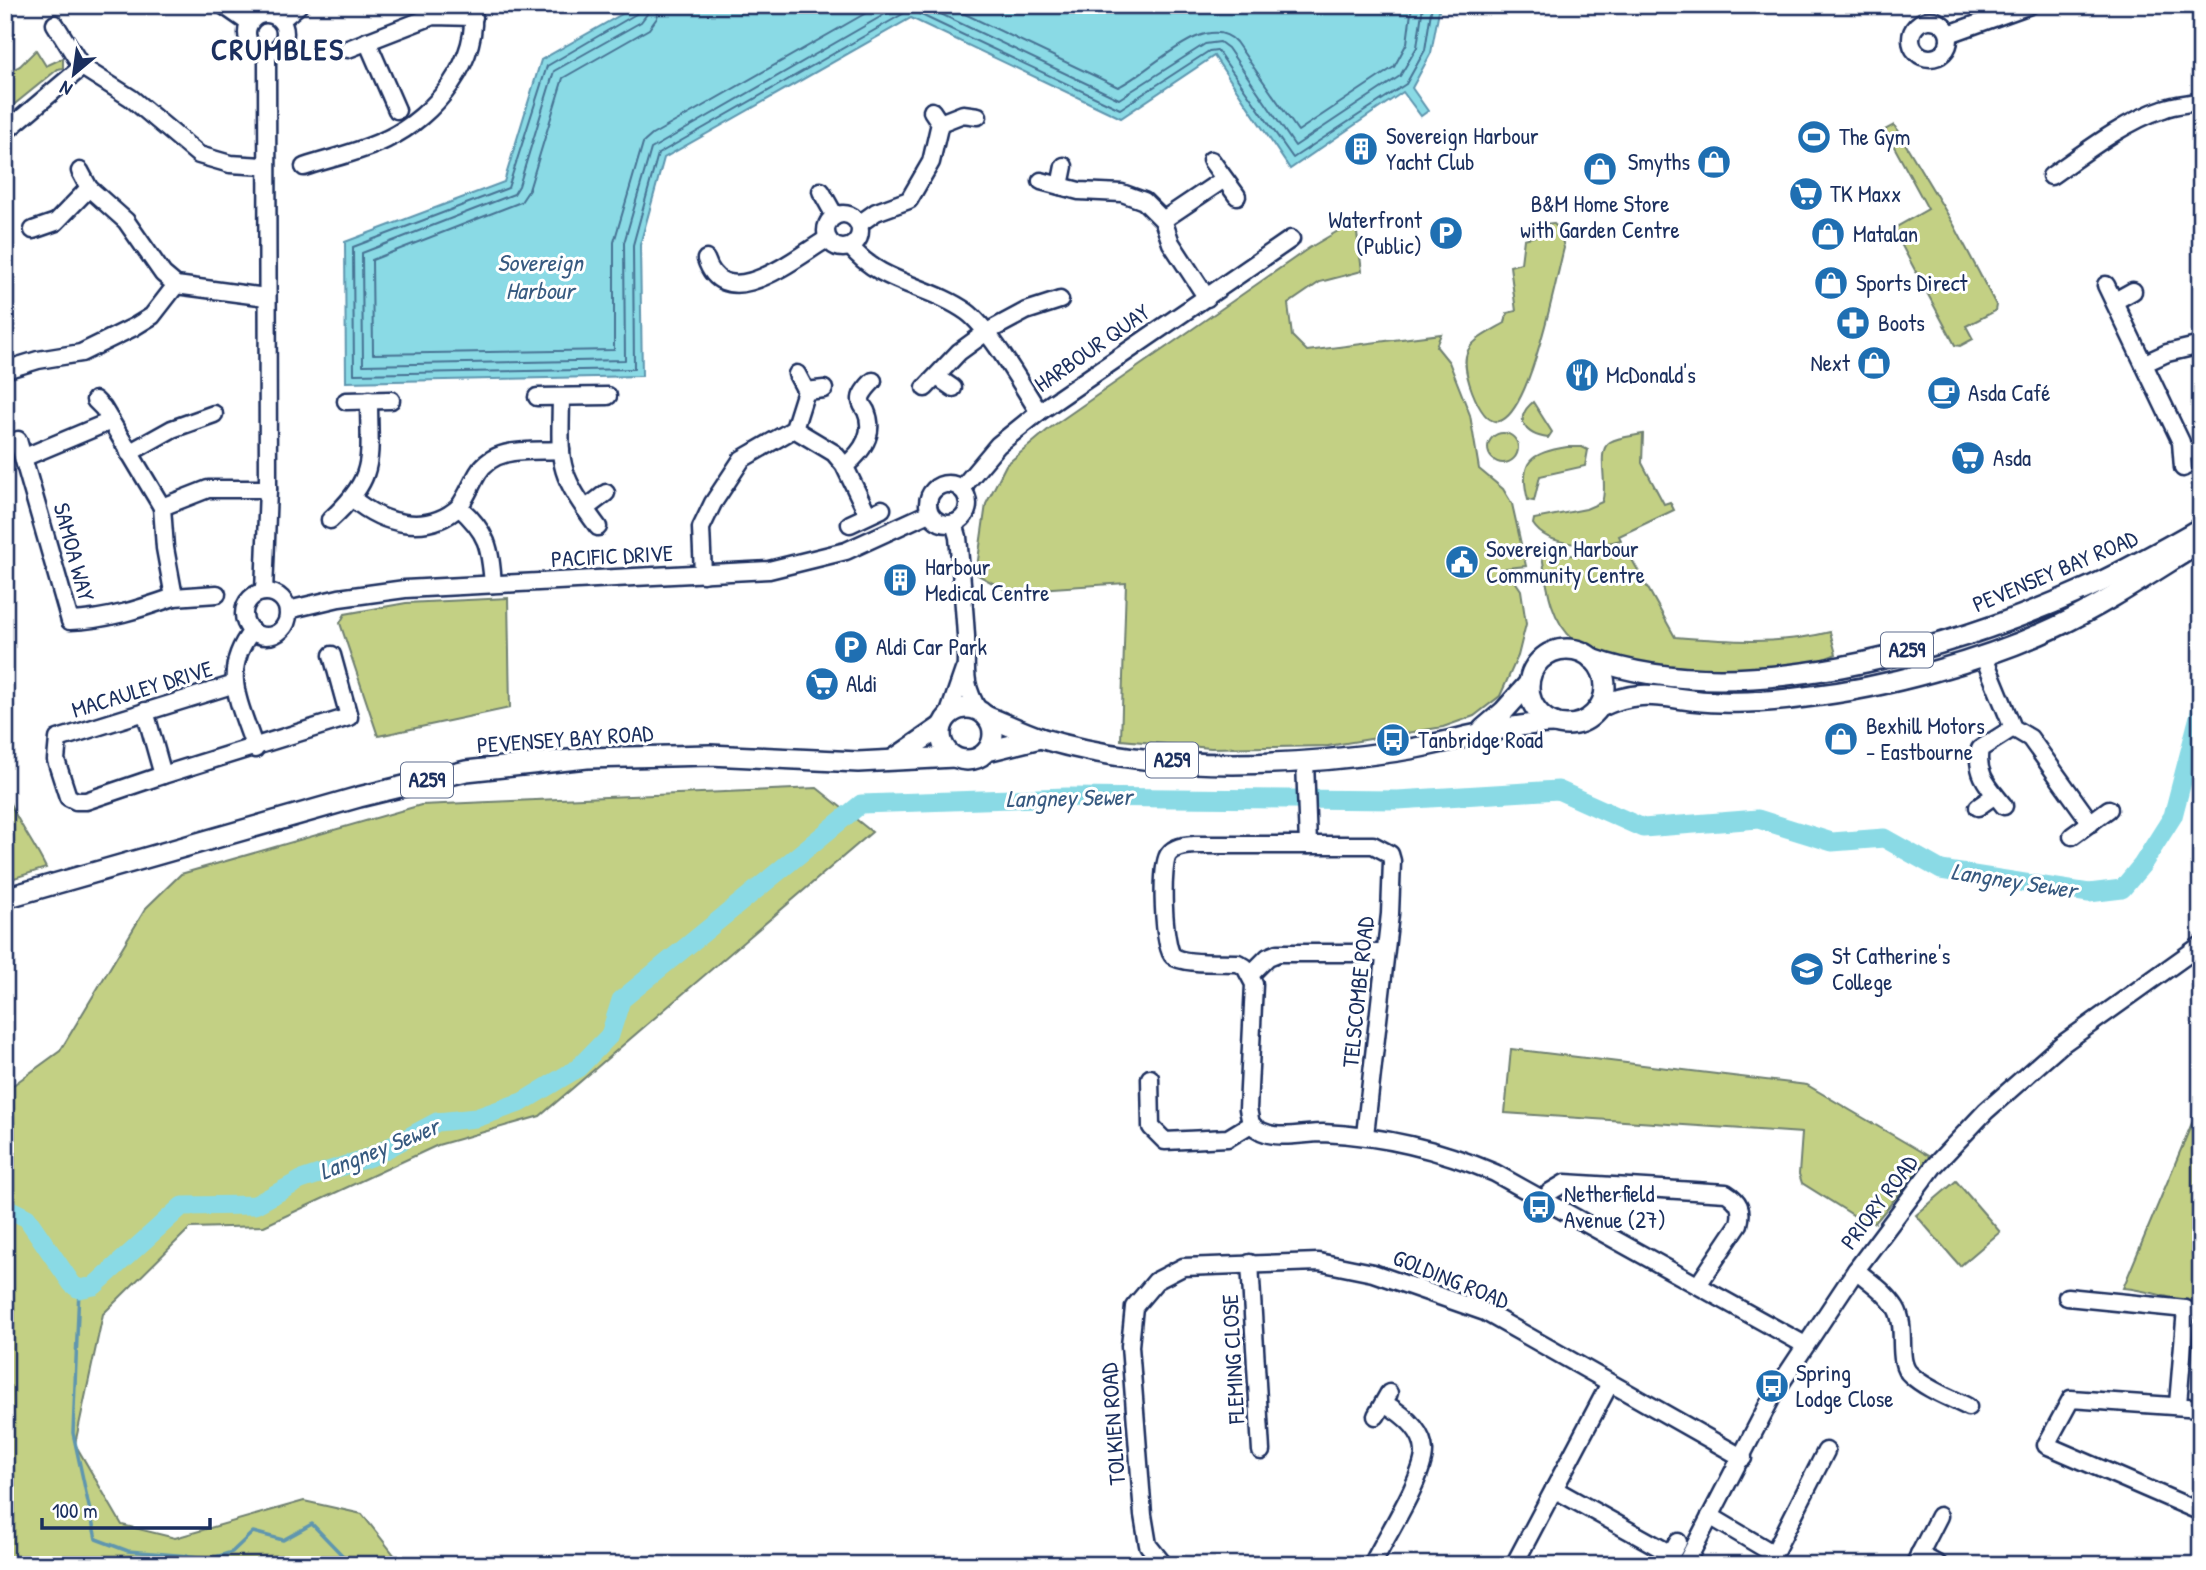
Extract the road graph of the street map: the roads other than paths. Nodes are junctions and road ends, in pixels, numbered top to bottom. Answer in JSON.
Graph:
{"nodes":[{"id":1,"x":223,"y":5,"type":"edge"},
{"id":2,"x":299,"y":5,"type":"edge"},
{"id":3,"x":2030,"y":5,"type":"edge"},
{"id":4,"x":473,"y":11,"type":"edge"},
{"id":5,"x":1924,"y":13,"type":"edge"},
{"id":6,"x":281,"y":20,"type":"junction"},
{"id":7,"x":55,"y":23,"type":"dead end"},
{"id":8,"x":249,"y":23,"type":"junction"},
{"id":9,"x":1949,"y":34,"type":"junction"},
{"id":10,"x":367,"y":41,"type":"junction"},
{"id":11,"x":348,"y":49,"type":"dead end"},
{"id":12,"x":267,"y":52,"type":"junction"},
{"id":13,"x":82,"y":67,"type":"junction"},
{"id":14,"x":2201,"y":101,"type":"edge"},
{"id":15,"x":397,"y":110,"type":"dead end"},
{"id":16,"x":978,"y":116,"type":"dead end"},
{"id":17,"x":5,"y":132,"type":"edge"},
{"id":18,"x":1212,"y":160,"type":"dead end"},
{"id":19,"x":265,"y":166,"type":"junction"},
{"id":20,"x":1064,"y":166,"type":"dead end"},
{"id":21,"x":304,"y":167,"type":"dead end"},
{"id":22,"x":79,"y":171,"type":"dead end"},
{"id":23,"x":2051,"y":176,"type":"dead end"},
{"id":24,"x":1224,"y":179,"type":"junction"},
{"id":25,"x":1041,"y":181,"type":"dead end"},
{"id":26,"x":1060,"y":187,"type":"junction"},
{"id":27,"x":89,"y":188,"type":"junction"},
{"id":28,"x":821,"y":191,"type":"dead end"},
{"id":29,"x":1237,"y":196,"type":"dead end"},
{"id":30,"x":835,"y":216,"type":"junction"},
{"id":31,"x":1163,"y":220,"type":"junction"},
{"id":32,"x":859,"y":224,"type":"junction"},
{"id":33,"x":33,"y":230,"type":"dead end"},
{"id":34,"x":827,"y":239,"type":"junction"},
{"id":35,"x":1292,"y":239,"type":"dead end"},
{"id":36,"x":851,"y":247,"type":"junction"},
{"id":37,"x":706,"y":259,"type":"dead end"},
{"id":38,"x":176,"y":285,"type":"junction"},
{"id":39,"x":2106,"y":285,"type":"dead end"},
{"id":40,"x":2133,"y":291,"type":"dead end"},
{"id":41,"x":266,"y":297,"type":"junction"},
{"id":42,"x":1207,"y":298,"type":"junction"},
{"id":43,"x":2115,"y":301,"type":"junction"},
{"id":44,"x":1051,"y":309,"type":"dead end"},
{"id":45,"x":985,"y":333,"type":"junction"},
{"id":46,"x":2201,"y":345,"type":"edge"},
{"id":47,"x":2145,"y":363,"type":"junction"},
{"id":48,"x":5,"y":370,"type":"edge"},
{"id":49,"x":797,"y":374,"type":"dead end"},
{"id":50,"x":873,"y":382,"type":"dead end"},
{"id":51,"x":953,"y":388,"type":"dead end"},
{"id":52,"x":824,"y":389,"type":"dead end"},
{"id":53,"x":806,"y":391,"type":"junction"},
{"id":54,"x":608,"y":396,"type":"dead end"},
{"id":55,"x":537,"y":397,"type":"dead end"},
{"id":56,"x":561,"y":397,"type":"junction"},
{"id":57,"x":94,"y":400,"type":"dead end"},
{"id":58,"x":369,"y":400,"type":"junction"},
{"id":59,"x":391,"y":400,"type":"dead end"},
{"id":60,"x":346,"y":401,"type":"dead end"},
{"id":61,"x":1040,"y":412,"type":"junction"},
{"id":62,"x":214,"y":414,"type":"dead end"},
{"id":63,"x":266,"y":417,"type":"junction"},
{"id":64,"x":283,"y":418,"type":"dead end"},
{"id":65,"x":111,"y":421,"type":"junction"},
{"id":66,"x":794,"y":429,"type":"junction"},
{"id":67,"x":18,"y":440,"type":"dead end"},
{"id":68,"x":561,"y":450,"type":"junction"},
{"id":69,"x":2182,"y":450,"type":"junction"},
{"id":70,"x":2200,"y":450,"type":"edge"},
{"id":71,"x":129,"y":453,"type":"junction"},
{"id":72,"x":25,"y":457,"type":"junction"},
{"id":73,"x":845,"y":466,"type":"junction"},
{"id":74,"x":2183,"y":468,"type":"dead end"},
{"id":75,"x":268,"y":489,"type":"junction"},
{"id":76,"x":961,"y":489,"type":"junction"},
{"id":77,"x":606,"y":494,"type":"dead end"},
{"id":78,"x":353,"y":499,"type":"junction"},
{"id":79,"x":162,"y":507,"type":"junction"},
{"id":80,"x":459,"y":507,"type":"junction"},
{"id":81,"x":585,"y":509,"type":"junction"},
{"id":82,"x":929,"y":513,"type":"junction"},
{"id":83,"x":330,"y":520,"type":"dead end"},
{"id":84,"x":954,"y":523,"type":"junction"},
{"id":85,"x":850,"y":524,"type":"dead end"},
{"id":86,"x":598,"y":527,"type":"dead end"},
{"id":87,"x":2201,"y":528,"type":"edge"},
{"id":88,"x":2201,"y":543,"type":"edge"},
{"id":89,"x":704,"y":575,"type":"junction"},
{"id":90,"x":493,"y":584,"type":"junction"},
{"id":91,"x":264,"y":592,"type":"junction"},
{"id":92,"x":217,"y":594,"type":"dead end"},
{"id":93,"x":174,"y":597,"type":"junction"},
{"id":94,"x":288,"y":610,"type":"junction"},
{"id":95,"x":253,"y":631,"type":"junction"},
{"id":96,"x":332,"y":655,"type":"dead end"},
{"id":97,"x":1983,"y":655,"type":"junction"},
{"id":98,"x":1592,"y":659,"type":"junction"},
{"id":99,"x":964,"y":670,"type":"junction"},
{"id":100,"x":1529,"y":683,"type":"junction"},
{"id":101,"x":235,"y":684,"type":"junction"},
{"id":102,"x":1600,"y":707,"type":"junction"},
{"id":103,"x":145,"y":711,"type":"junction"},
{"id":104,"x":982,"y":714,"type":"junction"},
{"id":105,"x":945,"y":721,"type":"junction"},
{"id":106,"x":1555,"y":723,"type":"junction"},
{"id":107,"x":2013,"y":728,"type":"junction"},
{"id":108,"x":1479,"y":732,"type":"junction"},
{"id":109,"x":1040,"y":738,"type":"junction"},
{"id":110,"x":255,"y":749,"type":"junction"},
{"id":111,"x":987,"y":751,"type":"junction"},
{"id":112,"x":954,"y":757,"type":"junction"},
{"id":113,"x":894,"y":759,"type":"junction"},
{"id":114,"x":1305,"y":761,"type":"junction"},
{"id":115,"x":163,"y":775,"type":"junction"},
{"id":116,"x":1978,"y":807,"type":"dead end"},
{"id":117,"x":2109,"y":809,"type":"dead end"},
{"id":118,"x":2091,"y":823,"type":"junction"},
{"id":119,"x":2072,"y":836,"type":"dead end"},
{"id":120,"x":1308,"y":845,"type":"junction"},
{"id":121,"x":5,"y":898,"type":"edge"},
{"id":122,"x":2201,"y":945,"type":"edge"},
{"id":123,"x":1385,"y":953,"type":"junction"},
{"id":124,"x":1251,"y":974,"type":"junction"},
{"id":125,"x":1150,"y":1078,"type":"dead end"},
{"id":126,"x":1251,"y":1124,"type":"junction"},
{"id":127,"x":1365,"y":1135,"type":"junction"},
{"id":128,"x":1545,"y":1201,"type":"junction"},
{"id":129,"x":1250,"y":1263,"type":"junction"},
{"id":130,"x":1856,"y":1270,"type":"junction"},
{"id":131,"x":1156,"y":1281,"type":"joint"},
{"id":132,"x":1698,"y":1284,"type":"junction"},
{"id":133,"x":2067,"y":1297,"type":"dead end"},
{"id":134,"x":1805,"y":1345,"type":"junction"},
{"id":135,"x":1609,"y":1385,"type":"junction"},
{"id":136,"x":1383,"y":1404,"type":"dead end"},
{"id":137,"x":2178,"y":1404,"type":"junction"},
{"id":138,"x":1968,"y":1408,"type":"dead end"},
{"id":139,"x":2201,"y":1408,"type":"edge"},
{"id":140,"x":1261,"y":1451,"type":"dead end"},
{"id":141,"x":1826,"y":1451,"type":"dead end"},
{"id":142,"x":1743,"y":1458,"type":"junction"},
{"id":143,"x":1553,"y":1489,"type":"junction"},
{"id":144,"x":2201,"y":1512,"type":"edge"},
{"id":145,"x":1710,"y":1516,"type":"junction"},
{"id":146,"x":1939,"y":1516,"type":"dead end"},
{"id":147,"x":1671,"y":1553,"type":"edge"},
{"id":148,"x":1771,"y":1559,"type":"edge"},
{"id":149,"x":1916,"y":1559,"type":"edge"},
{"id":150,"x":1164,"y":1565,"type":"edge"},
{"id":151,"x":1372,"y":1565,"type":"edge"},
{"id":152,"x":1514,"y":1565,"type":"edge"},
{"id":153,"x":1685,"y":1565,"type":"edge"},
{"id":154,"x":1939,"y":1565,"type":"edge"}],
"edges":[{"from":1,"to":8,"type":"street"},
{"from":2,"to":6,"type":"street"},
{"from":3,"to":9,"type":"street"},
{"from":4,"to":10,"type":"street"},
{"from":4,"to":21,"type":"street"},
{"from":5,"to":9,"type":"street"},
{"from":5,"to":9,"type":"street"},
{"from":6,"to":8,"type":"street"},
{"from":6,"to":12,"type":"street"},
{"from":7,"to":13,"type":"street"},
{"from":8,"to":12,"type":"street"},
{"from":10,"to":11,"type":"street"},
{"from":10,"to":15,"type":"street"},
{"from":12,"to":19,"type":"street"},
{"from":13,"to":17,"type":"street"},
{"from":13,"to":19,"type":"street"},
{"from":14,"to":23,"type":"street"},
{"from":16,"to":32,"type":"street"},
{"from":18,"to":24,"type":"street"},
{"from":19,"to":41,"type":"street"},
{"from":20,"to":26,"type":"street"},
{"from":22,"to":27,"type":"street"},
{"from":24,"to":29,"type":"street"},
{"from":24,"to":31,"type":"street"},
{"from":25,"to":26,"type":"street"},
{"from":26,"to":31,"type":"street"},
{"from":27,"to":33,"type":"street"},
{"from":27,"to":38,"type":"street"},
{"from":28,"to":30,"type":"street"},
{"from":30,"to":32,"type":"street"},
{"from":30,"to":34,"type":"street"},
{"from":31,"to":42,"type":"street"},
{"from":32,"to":36,"type":"street"},
{"from":34,"to":36,"type":"street"},
{"from":34,"to":37,"type":"street"},
{"from":35,"to":42,"type":"street","name":"HARBOUR QUAY"},
{"from":36,"to":45,"type":"street"},
{"from":38,"to":41,"type":"street"},
{"from":38,"to":48,"type":"street"},
{"from":39,"to":43,"type":"street"},
{"from":40,"to":43,"type":"street"},
{"from":41,"to":63,"type":"street"},
{"from":42,"to":61,"type":"street","name":"HARBOUR QUAY"},
{"from":43,"to":47,"type":"street"},
{"from":44,"to":45,"type":"street"},
{"from":45,"to":51,"type":"street"},
{"from":45,"to":61,"type":"street"},
{"from":46,"to":47,"type":"street"},
{"from":47,"to":69,"type":"street"},
{"from":49,"to":53,"type":"street"},
{"from":50,"to":73,"type":"street"},
{"from":52,"to":53,"type":"street"},
{"from":53,"to":66,"type":"street"},
{"from":54,"to":56,"type":"street"},
{"from":55,"to":56,"type":"street"},
{"from":56,"to":68,"type":"street"},
{"from":57,"to":65,"type":"street"},
{"from":58,"to":59,"type":"street"},
{"from":58,"to":60,"type":"street"},
{"from":58,"to":78,"type":"street"},
{"from":61,"to":76,"type":"street","name":"HARBOUR QUAY"},
{"from":62,"to":71,"type":"street"},
{"from":63,"to":64,"type":"street"},
{"from":63,"to":75,"type":"street"},
{"from":65,"to":71,"type":"street"},
{"from":65,"to":72,"type":"street"},
{"from":66,"to":73,"type":"street"},
{"from":66,"to":89,"type":"street"},
{"from":67,"to":72,"type":"street","name":"SAMOA WAY"},
{"from":68,"to":80,"type":"street"},
{"from":68,"to":81,"type":"street"},
{"from":69,"to":70,"type":"street"},
{"from":69,"to":74,"type":"street"},
{"from":71,"to":79,"type":"street"},
{"from":72,"to":93,"type":"street","name":"SAMOA WAY"},
{"from":73,"to":85,"type":"street"},
{"from":75,"to":79,"type":"street"},
{"from":75,"to":91,"type":"street"},
{"from":76,"to":82,"type":"street"},
{"from":76,"to":84,"type":"street"},
{"from":77,"to":81,"type":"street"},
{"from":78,"to":80,"type":"street"},
{"from":78,"to":83,"type":"street"},
{"from":79,"to":93,"type":"street"},
{"from":80,"to":90,"type":"street"},
{"from":81,"to":86,"type":"street"},
{"from":82,"to":84,"type":"street"},
{"from":82,"to":89,"type":"street","name":"PACIFIC DRIVE"},
{"from":84,"to":99,"type":"street"},
{"from":87,"to":98,"type":"main road","name":"PEVENSEY BAY ROAD","number":"A259"},
{"from":88,"to":97,"type":"main road","name":"PEVENSEY BAY ROAD","number":"A259"},
{"from":89,"to":90,"type":"street","name":"PACIFIC DRIVE"},
{"from":90,"to":94,"type":"street","name":"PACIFIC DRIVE"},
{"from":91,"to":94,"type":"street"},
{"from":91,"to":95,"type":"street"},
{"from":92,"to":93,"type":"street"},
{"from":94,"to":95,"type":"street"},
{"from":95,"to":101,"type":"street","name":"MACAULEY DRIVE"},
{"from":96,"to":110,"type":"street"},
{"from":97,"to":102,"type":"main road","name":"PEVENSEY BAY ROAD","number":"A259"},
{"from":97,"to":107,"type":"street"},
{"from":98,"to":100,"type":"main road"},
{"from":98,"to":102,"type":"main road"},
{"from":99,"to":104,"type":"street"},
{"from":99,"to":105,"type":"street"},
{"from":100,"to":106,"type":"main road"},
{"from":100,"to":108,"type":"main road","number":"A259"},
{"from":101,"to":103,"type":"street","name":"MACAULEY DRIVE"},
{"from":101,"to":110,"type":"street","name":"MACAULEY DRIVE"},
{"from":102,"to":106,"type":"main road"},
{"from":103,"to":115,"type":"street"},
{"from":103,"to":115,"type":"street","name":"MACAULEY DRIVE"},
{"from":104,"to":105,"type":"main road"},
{"from":104,"to":109,"type":"main road","number":"A259"},
{"from":104,"to":111,"type":"main road"},
{"from":105,"to":112,"type":"main road"},
{"from":105,"to":113,"type":"main road","name":"PEVENSEY BAY ROAD","number":"A259"},
{"from":106,"to":108,"type":"main road","number":"A259"},
{"from":107,"to":116,"type":"street"},
{"from":107,"to":118,"type":"street"},
{"from":108,"to":114,"type":"main road","number":"A259"},
{"from":109,"to":111,"type":"main road","number":"A259"},
{"from":109,"to":114,"type":"main road","number":"A259"},
{"from":110,"to":115,"type":"street"},
{"from":111,"to":112,"type":"main road"},
{"from":112,"to":113,"type":"main road","name":"PEVENSEY BAY ROAD","number":"A259"},
{"from":113,"to":121,"type":"main road","name":"PEVENSEY BAY ROAD","number":"A259"},
{"from":114,"to":120,"type":"street"},
{"from":117,"to":118,"type":"street"},
{"from":118,"to":119,"type":"street"},
{"from":120,"to":123,"type":"street","name":"TELSCOMBE ROAD"},
{"from":120,"to":124,"type":"street"},
{"from":122,"to":130,"type":"street","name":"PRIORY ROAD"},
{"from":123,"to":124,"type":"street"},
{"from":123,"to":127,"type":"street","name":"TELSCOMBE ROAD"},
{"from":124,"to":126,"type":"street"},
{"from":125,"to":126,"type":"street"},
{"from":126,"to":127,"type":"street"},
{"from":127,"to":128,"type":"street"},
{"from":128,"to":132,"type":"street"},
{"from":128,"to":132,"type":"street"},
{"from":129,"to":131,"type":"street","name":"GOLDING ROAD"},
{"from":129,"to":135,"type":"street","name":"GOLDING ROAD"},
{"from":129,"to":140,"type":"street","name":"FLEMING CLOSE"},
{"from":130,"to":134,"type":"street","name":"PRIORY ROAD"},
{"from":130,"to":138,"type":"street"},
{"from":131,"to":150,"type":"street","name":"TOLKIEN ROAD"},
{"from":132,"to":134,"type":"street"},
{"from":133,"to":137,"type":"street"},
{"from":134,"to":142,"type":"street","name":"PRIORY ROAD"},
{"from":135,"to":142,"type":"street","name":"GOLDING ROAD"},
{"from":135,"to":143,"type":"street"},
{"from":136,"to":151,"type":"street"},
{"from":137,"to":139,"type":"street"},
{"from":137,"to":144,"type":"street"},
{"from":141,"to":148,"type":"street"},
{"from":142,"to":145,"type":"street","name":"PRIORY ROAD"},
{"from":143,"to":147,"type":"street"},
{"from":143,"to":152,"type":"street"},
{"from":145,"to":148,"type":"street"},
{"from":145,"to":153,"type":"street","name":"PRIORY ROAD"},
{"from":146,"to":149,"type":"street"},
{"from":149,"to":154,"type":"street"}]}
